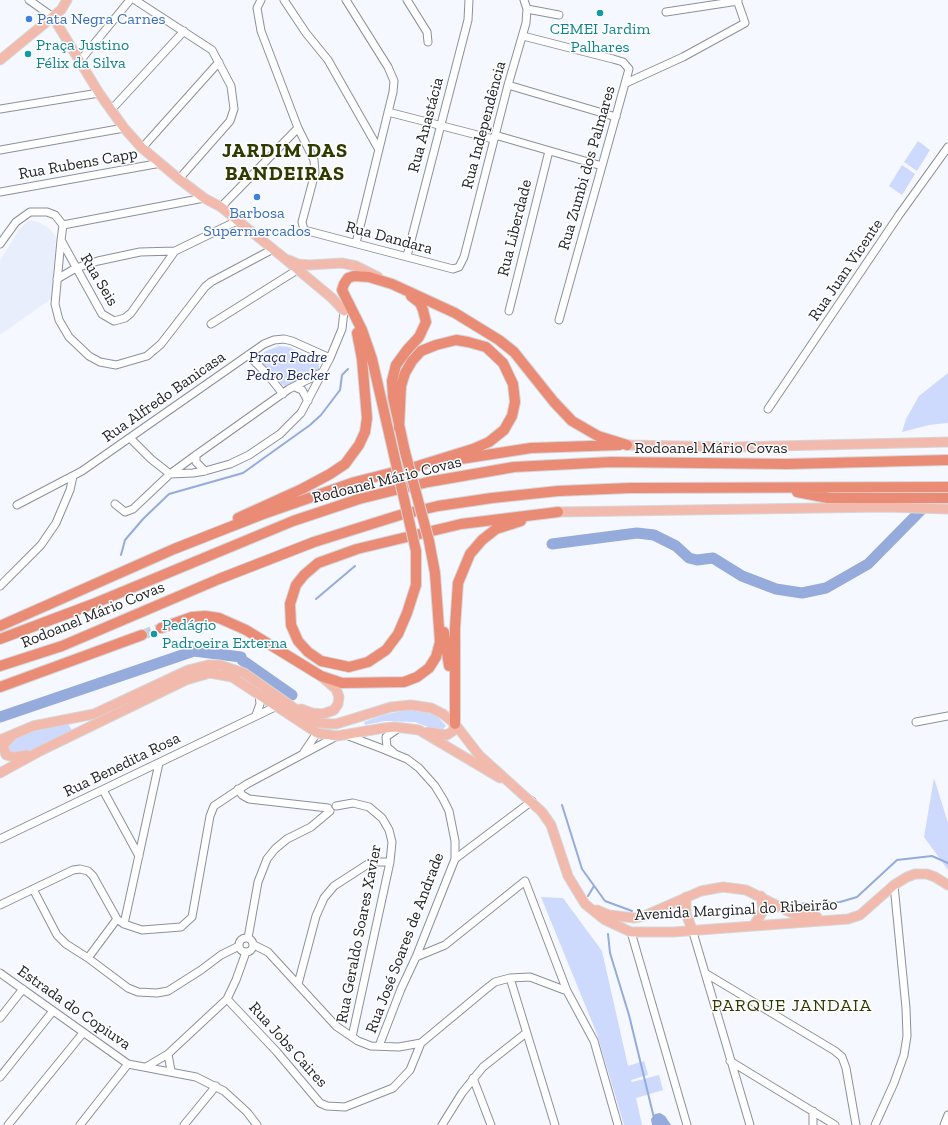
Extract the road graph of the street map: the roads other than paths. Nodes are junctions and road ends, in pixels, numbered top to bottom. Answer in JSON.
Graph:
{"nodes":[{"id":1,"x":29,"y":0,"type":"edge"},
{"id":2,"x":67,"y":0,"type":"edge"},
{"id":3,"x":130,"y":0,"type":"edge"},
{"id":4,"x":135,"y":0,"type":"edge"},
{"id":5,"x":261,"y":0,"type":"edge"},
{"id":6,"x":284,"y":0,"type":"edge"},
{"id":7,"x":346,"y":0,"type":"edge"},
{"id":8,"x":408,"y":0,"type":"edge"},
{"id":9,"x":469,"y":0,"type":"edge"},
{"id":10,"x":524,"y":0,"type":"edge"},
{"id":11,"x":737,"y":1,"type":"edge"},
{"id":12,"x":527,"y":9,"type":"junction"},
{"id":13,"x":666,"y":12,"type":"dead end"},
{"id":14,"x":559,"y":15,"type":"dead end"},
{"id":15,"x":53,"y":17,"type":"junction"},
{"id":16,"x":184,"y":31,"type":"junction"},
{"id":17,"x":522,"y":36,"type":"junction"},
{"id":18,"x":428,"y":42,"type":"dead end"},
{"id":19,"x":0,"y":60,"type":"edge"},
{"id":20,"x":79,"y":62,"type":"junction"},
{"id":21,"x":219,"y":62,"type":"junction"},
{"id":22,"x":626,"y":83,"type":"junction"},
{"id":23,"x":508,"y":85,"type":"junction"},
{"id":24,"x":98,"y":93,"type":"junction"},
{"id":25,"x":0,"y":109,"type":"edge"},
{"id":26,"x":111,"y":110,"type":"junction"},
{"id":27,"x":388,"y":112,"type":"junction"},
{"id":28,"x":616,"y":117,"type":"junction"},
{"id":29,"x":440,"y":126,"type":"junction"},
{"id":30,"x":124,"y":128,"type":"junction"},
{"id":31,"x":298,"y":128,"type":"junction"},
{"id":32,"x":494,"y":137,"type":"junction"},
{"id":33,"x":948,"y":147,"type":"edge"},
{"id":34,"x":142,"y":148,"type":"junction"},
{"id":35,"x":378,"y":148,"type":"junction"},
{"id":36,"x":0,"y":150,"type":"edge"},
{"id":37,"x":549,"y":151,"type":"junction"},
{"id":38,"x":161,"y":163,"type":"junction"},
{"id":39,"x":602,"y":166,"type":"junction"},
{"id":40,"x":179,"y":179,"type":"junction"},
{"id":41,"x":0,"y":192,"type":"edge"},
{"id":42,"x":204,"y":198,"type":"junction"},
{"id":43,"x":221,"y":207,"type":"junction"},
{"id":44,"x":237,"y":221,"type":"junction"},
{"id":45,"x":63,"y":225,"type":"junction"},
{"id":46,"x":61,"y":240,"type":"junction"},
{"id":47,"x":356,"y":243,"type":"junction"},
{"id":48,"x":0,"y":244,"type":"edge"},
{"id":49,"x":273,"y":249,"type":"junction"},
{"id":50,"x":175,"y":251,"type":"junction"},
{"id":51,"x":407,"y":256,"type":"junction"},
{"id":52,"x":464,"y":257,"type":"joint"},
{"id":53,"x":284,"y":258,"type":"junction"},
{"id":54,"x":76,"y":268,"type":"junction"},
{"id":55,"x":297,"y":270,"type":"junction"},
{"id":56,"x":57,"y":279,"type":"junction"},
{"id":57,"x":392,"y":284,"type":"junction"},
{"id":58,"x":344,"y":311,"type":"junction"},
{"id":59,"x":509,"y":311,"type":"dead end"},
{"id":60,"x":559,"y":320,"type":"dead end"},
{"id":61,"x":357,"y":322,"type":"junction"},
{"id":62,"x":211,"y":324,"type":"dead end"},
{"id":63,"x":357,"y":334,"type":"junction"},
{"id":64,"x":368,"y":346,"type":"junction"},
{"id":65,"x":248,"y":355,"type":"junction"},
{"id":66,"x":330,"y":358,"type":"junction"},
{"id":67,"x":321,"y":373,"type":"junction"},
{"id":68,"x":295,"y":387,"type":"junction"},
{"id":69,"x":283,"y":394,"type":"junction"},
{"id":70,"x":308,"y":401,"type":"junction"},
{"id":71,"x":768,"y":409,"type":"dead end"},
{"id":72,"x":399,"y":428,"type":"junction"},
{"id":73,"x":130,"y":438,"type":"junction"},
{"id":74,"x":948,"y":442,"type":"edge"},
{"id":75,"x":627,"y":445,"type":"junction"},
{"id":76,"x":196,"y":455,"type":"junction"},
{"id":77,"x":948,"y":460,"type":"edge"},
{"id":78,"x":418,"y":466,"type":"junction"},
{"id":79,"x":205,"y":471,"type":"junction"},
{"id":80,"x":170,"y":474,"type":"junction"},
{"id":81,"x":73,"y":476,"type":"junction"},
{"id":82,"x":948,"y":486,"type":"edge"},
{"id":83,"x":788,"y":488,"type":"junction"},
{"id":84,"x":948,"y":498,"type":"edge"},
{"id":85,"x":115,"y":504,"type":"dead end"},
{"id":86,"x":17,"y":505,"type":"dead end"},
{"id":87,"x":948,"y":509,"type":"edge"},
{"id":88,"x":558,"y":512,"type":"junction"},
{"id":89,"x":174,"y":549,"type":"junction"},
{"id":90,"x":435,"y":573,"type":"junction"},
{"id":91,"x":0,"y":586,"type":"edge"},
{"id":92,"x":29,"y":613,"type":"junction"},
{"id":93,"x":0,"y":621,"type":"edge"},
{"id":94,"x":0,"y":626,"type":"edge"},
{"id":95,"x":161,"y":628,"type":"tunnel mouth"},
{"id":96,"x":142,"y":635,"type":"tunnel mouth"},
{"id":97,"x":0,"y":639,"type":"edge"},
{"id":98,"x":0,"y":666,"type":"edge"},
{"id":99,"x":321,"y":676,"type":"junction"},
{"id":100,"x":0,"y":687,"type":"edge"},
{"id":101,"x":454,"y":693,"type":"junction"},
{"id":102,"x":260,"y":694,"type":"junction"},
{"id":103,"x":288,"y":704,"type":"junction"},
{"id":104,"x":277,"y":706,"type":"junction"},
{"id":105,"x":256,"y":715,"type":"junction"},
{"id":106,"x":948,"y":716,"type":"edge"},
{"id":107,"x":916,"y":722,"type":"dead end"},
{"id":108,"x":455,"y":724,"type":"junction"},
{"id":109,"x":400,"y":727,"type":"junction"},
{"id":110,"x":20,"y":730,"type":"junction"},
{"id":111,"x":419,"y":730,"type":"junction"},
{"id":112,"x":317,"y":733,"type":"junction"},
{"id":113,"x":342,"y":736,"type":"junction"},
{"id":114,"x":0,"y":740,"type":"edge"},
{"id":115,"x":40,"y":751,"type":"junction"},
{"id":116,"x":304,"y":753,"type":"junction"},
{"id":117,"x":394,"y":754,"type":"junction"},
{"id":118,"x":159,"y":762,"type":"junction"},
{"id":119,"x":0,"y":773,"type":"edge"},
{"id":120,"x":512,"y":784,"type":"junction"},
{"id":121,"x":238,"y":789,"type":"junction"},
{"id":122,"x":103,"y":790,"type":"junction"},
{"id":123,"x":532,"y":801,"type":"junction"},
{"id":124,"x":329,"y":810,"type":"junction"},
{"id":125,"x":0,"y":839,"type":"edge"},
{"id":126,"x":139,"y":856,"type":"junction"},
{"id":127,"x":455,"y":859,"type":"junction"},
{"id":128,"x":390,"y":862,"type":"junction"},
{"id":129,"x":894,"y":885,"type":"junction"},
{"id":130,"x":948,"y":885,"type":"edge"},
{"id":131,"x":33,"y":889,"type":"junction"},
{"id":132,"x":762,"y":896,"type":"junction"},
{"id":133,"x":686,"y":897,"type":"junction"},
{"id":134,"x":585,"y":904,"type":"junction"},
{"id":135,"x":0,"y":905,"type":"edge"},
{"id":136,"x":117,"y":919,"type":"junction"},
{"id":137,"x":848,"y":919,"type":"junction"},
{"id":138,"x":124,"y":924,"type":"junction"},
{"id":139,"x":754,"y":925,"type":"junction"},
{"id":140,"x":692,"y":929,"type":"junction"},
{"id":141,"x":631,"y":932,"type":"junction"},
{"id":142,"x":248,"y":938,"type":"junction"},
{"id":143,"x":254,"y":945,"type":"junction"},
{"id":144,"x":239,"y":946,"type":"junction"},
{"id":145,"x":246,"y":952,"type":"junction"},
{"id":146,"x":88,"y":958,"type":"junction"},
{"id":147,"x":416,"y":958,"type":"junction"},
{"id":148,"x":0,"y":973,"type":"edge"},
{"id":149,"x":705,"y":974,"type":"junction"},
{"id":150,"x":510,"y":978,"type":"junction"},
{"id":151,"x":298,"y":984,"type":"junction"},
{"id":152,"x":23,"y":989,"type":"junction"},
{"id":153,"x":567,"y":991,"type":"junction"},
{"id":154,"x":227,"y":998,"type":"junction"},
{"id":155,"x":52,"y":1011,"type":"junction"},
{"id":156,"x":0,"y":1018,"type":"edge"},
{"id":157,"x":83,"y":1033,"type":"junction"},
{"id":158,"x":526,"y":1033,"type":"junction"},
{"id":159,"x":352,"y":1037,"type":"junction"},
{"id":160,"x":422,"y":1043,"type":"junction"},
{"id":161,"x":380,"y":1046,"type":"junction"},
{"id":162,"x":168,"y":1054,"type":"junction"},
{"id":163,"x":730,"y":1061,"type":"junction"},
{"id":164,"x":128,"y":1064,"type":"junction"},
{"id":165,"x":146,"y":1067,"type":"junction"},
{"id":166,"x":172,"y":1071,"type":"junction"},
{"id":167,"x":0,"y":1077,"type":"edge"},
{"id":168,"x":473,"y":1078,"type":"junction"},
{"id":169,"x":216,"y":1086,"type":"junction"},
{"id":170,"x":813,"y":1111,"type":"junction"},
{"id":171,"x":948,"y":1115,"type":"edge"},
{"id":172,"x":8,"y":1125,"type":"edge"},
{"id":173,"x":80,"y":1125,"type":"edge"},
{"id":174,"x":184,"y":1125,"type":"edge"},
{"id":175,"x":256,"y":1125,"type":"edge"},
{"id":176,"x":442,"y":1125,"type":"edge"},
{"id":177,"x":491,"y":1125,"type":"edge"},
{"id":178,"x":555,"y":1125,"type":"edge"},
{"id":179,"x":618,"y":1125,"type":"edge"},
{"id":180,"x":687,"y":1125,"type":"edge"},
{"id":181,"x":750,"y":1125,"type":"edge"},
{"id":182,"x":814,"y":1125,"type":"edge"},
{"id":183,"x":835,"y":1125,"type":"edge"},
{"id":184,"x":856,"y":1125,"type":"edge"},
{"id":185,"x":875,"y":1125,"type":"edge"},
{"id":186,"x":944,"y":1125,"type":"edge"}],
"edges":[{"from":1,"to":15,"type":"street"},
{"from":2,"to":15,"type":"main road"},
{"from":3,"to":20,"type":"street"},
{"from":4,"to":16,"type":"street"},
{"from":5,"to":31,"type":"street"},
{"from":6,"to":35,"type":"street"},
{"from":7,"to":27,"type":"street"},
{"from":8,"to":18,"type":"street"},
{"from":9,"to":29,"type":"street","name":"Rua Anastácia"},
{"from":10,"to":12,"type":"street","name":"Rua Independência"},
{"from":11,"to":13,"type":"street"},
{"from":11,"to":22,"type":"street","name":"Rua Zumbi dos Palmares"},
{"from":12,"to":14,"type":"street"},
{"from":12,"to":17,"type":"street","name":"Rua Independência"},
{"from":15,"to":19,"type":"main road"},
{"from":15,"to":20,"type":"main road"},
{"from":16,"to":21,"type":"street"},
{"from":16,"to":26,"type":"street"},
{"from":17,"to":22,"type":"street"},
{"from":17,"to":23,"type":"street","name":"Rua Independência"},
{"from":20,"to":24,"type":"main road"},
{"from":21,"to":34,"type":"street"},
{"from":21,"to":40,"type":"street"},
{"from":22,"to":28,"type":"street","name":"Rua Zumbi dos Palmares"},
{"from":23,"to":28,"type":"street"},
{"from":23,"to":32,"type":"street","name":"Rua Independência"},
{"from":24,"to":25,"type":"street"},
{"from":24,"to":26,"type":"main road"},
{"from":26,"to":30,"type":"main road"},
{"from":27,"to":29,"type":"street"},
{"from":27,"to":35,"type":"street"},
{"from":28,"to":39,"type":"street","name":"Rua Zumbi dos Palmares"},
{"from":29,"to":32,"type":"street"},
{"from":29,"to":51,"type":"street","name":"Rua Anastácia"},
{"from":30,"to":34,"type":"main road"},
{"from":30,"to":36,"type":"street"},
{"from":31,"to":43,"type":"street"},
{"from":31,"to":47,"type":"street","name":"Rua Dandara"},
{"from":32,"to":37,"type":"street"},
{"from":32,"to":52,"type":"street","name":"Rua Independência"},
{"from":33,"to":71,"type":"street","name":"Rua Juan Vicente"},
{"from":34,"to":38,"type":"main road"},
{"from":35,"to":47,"type":"street"},
{"from":37,"to":39,"type":"street"},
{"from":37,"to":59,"type":"street","name":"Rua Liberdade"},
{"from":38,"to":40,"type":"main road"},
{"from":38,"to":41,"type":"street","name":"Rua Rubens Capp"},
{"from":39,"to":60,"type":"street","name":"Rua Zumbi dos Palmares"},
{"from":40,"to":42,"type":"main road"},
{"from":42,"to":43,"type":"main road"},
{"from":42,"to":45,"type":"street"},
{"from":43,"to":44,"type":"main road"},
{"from":44,"to":49,"type":"main road"},
{"from":44,"to":50,"type":"street"},
{"from":45,"to":46,"type":"street"},
{"from":45,"to":48,"type":"street"},
{"from":46,"to":54,"type":"street","name":"Rua Seis"},
{"from":46,"to":56,"type":"street"},
{"from":47,"to":51,"type":"street","name":"Rua Dandara"},
{"from":49,"to":53,"type":"main road"},
{"from":49,"to":56,"type":"street"},
{"from":50,"to":54,"type":"street"},
{"from":50,"to":54,"type":"street","name":"Rua Seis"},
{"from":51,"to":52,"type":"street","name":"Rua Dandara"},
{"from":53,"to":55,"type":"main road"},
{"from":53,"to":57,"type":"main road"},
{"from":54,"to":56,"type":"street"},
{"from":55,"to":58,"type":"main road"},
{"from":55,"to":62,"type":"street"},
{"from":57,"to":61,"type":"highway"},
{"from":57,"to":72,"type":"highway"},
{"from":57,"to":75,"type":"highway"},
{"from":58,"to":63,"type":"highway"},
{"from":58,"to":66,"type":"street"},
{"from":61,"to":63,"type":"highway"},
{"from":61,"to":64,"type":"highway"},
{"from":63,"to":64,"type":"highway"},
{"from":63,"to":89,"type":"highway"},
{"from":64,"to":88,"type":"highway","bridge":true},
{"from":65,"to":66,"type":"street","name":"Rua Alfredo Banicasa"},
{"from":65,"to":69,"type":"street"},
{"from":65,"to":73,"type":"street","name":"Rua Alfredo Banicasa"},
{"from":66,"to":67,"type":"street"},
{"from":67,"to":68,"type":"street"},
{"from":67,"to":70,"type":"street"},
{"from":68,"to":69,"type":"street"},
{"from":68,"to":70,"type":"street"},
{"from":69,"to":76,"type":"street"},
{"from":70,"to":79,"type":"street"},
{"from":72,"to":78,"type":"highway"},
{"from":72,"to":90,"type":"highway","bridge":true},
{"from":73,"to":80,"type":"street"},
{"from":73,"to":81,"type":"street","name":"Rua Alfredo Banicasa"},
{"from":74,"to":75,"type":"main road"},
{"from":75,"to":78,"type":"highway"},
{"from":76,"to":79,"type":"street"},
{"from":76,"to":80,"type":"street"},
{"from":77,"to":97,"type":"highway","name":"Rodoanel Mário Covas"},
{"from":78,"to":89,"type":"highway"},
{"from":79,"to":80,"type":"street"},
{"from":80,"to":85,"type":"street"},
{"from":81,"to":86,"type":"street","name":"Rua Alfredo Banicasa"},
{"from":81,"to":91,"type":"street"},
{"from":82,"to":83,"type":"highway","name":"Rodoanel Mário Covas"},
{"from":83,"to":84,"type":"highway"},
{"from":83,"to":98,"type":"highway","name":"Rodoanel Mário Covas"},
{"from":87,"to":88,"type":"main road"},
{"from":88,"to":101,"type":"highway"},
{"from":89,"to":92,"type":"highway"},
{"from":90,"to":99,"type":"highway"},
{"from":90,"to":101,"type":"highway"},
{"from":92,"to":93,"type":"main road"},
{"from":92,"to":94,"type":"highway"},
{"from":95,"to":99,"type":"highway"},
{"from":96,"to":100,"type":"highway"},
{"from":99,"to":103,"type":"main road"},
{"from":101,"to":108,"type":"highway"},
{"from":102,"to":104,"type":"main road","name":"Avenida Marginal do Ribeirão"},
{"from":102,"to":105,"type":"street"},
{"from":102,"to":115,"type":"main road","name":"Avenida Marginal do Ribeirão"},
{"from":103,"to":108,"type":"main road","name":"Avenida Marginal do Ribeirão"},
{"from":103,"to":110,"type":"main road","name":"Avenida Marginal do Ribeirão"},
{"from":104,"to":105,"type":"street","name":"Rua Benedita Rosa"},
{"from":104,"to":112,"type":"main road","name":"Avenida Marginal do Ribeirão"},
{"from":105,"to":118,"type":"street","name":"Rua Benedita Rosa"},
{"from":106,"to":107,"type":"street"},
{"from":108,"to":111,"type":"main road"},
{"from":108,"to":120,"type":"main road","name":"Avenida Marginal do Ribeirão"},
{"from":109,"to":111,"type":"main road","name":"Avenida Marginal do Ribeirão"},
{"from":109,"to":113,"type":"main road","name":"Avenida Marginal do Ribeirão"},
{"from":109,"to":117,"type":"street"},
{"from":110,"to":114,"type":"main road","name":"Avenida Marginal do Ribeirão"},
{"from":110,"to":115,"type":"main road","name":"Avenida Marginal do Ribeirão"},
{"from":111,"to":120,"type":"main road","name":"Avenida Marginal do Ribeirão"},
{"from":112,"to":113,"type":"main road","name":"Avenida Marginal do Ribeirão"},
{"from":112,"to":116,"type":"street"},
{"from":113,"to":116,"type":"street"},
{"from":113,"to":117,"type":"street","name":"Rua José Soares de Andrade"},
{"from":115,"to":119,"type":"main road","name":"Avenida Marginal do Ribeirão"},
{"from":116,"to":121,"type":"street"},
{"from":117,"to":127,"type":"street","name":"Rua José Soares de Andrade"},
{"from":118,"to":122,"type":"street","name":"Rua Benedita Rosa"},
{"from":118,"to":126,"type":"street"},
{"from":120,"to":123,"type":"main road","name":"Avenida Marginal do Ribeirão"},
{"from":121,"to":124,"type":"street"},
{"from":121,"to":138,"type":"street"},
{"from":122,"to":125,"type":"street","name":"Rua Benedita Rosa"},
{"from":122,"to":126,"type":"street"},
{"from":123,"to":127,"type":"street"},
{"from":123,"to":134,"type":"main road","name":"Avenida Marginal do Ribeirão"},
{"from":124,"to":128,"type":"street","name":"Rua Geraldo Soares Xavier"},
{"from":124,"to":142,"type":"street"},
{"from":126,"to":138,"type":"street"},
{"from":127,"to":147,"type":"street","name":"Rua José Soares de Andrade"},
{"from":128,"to":151,"type":"street"},
{"from":128,"to":159,"type":"street","name":"Rua Geraldo Soares Xavier"},
{"from":129,"to":130,"type":"main road","name":"Avenida Marginal do Ribeirão"},
{"from":129,"to":137,"type":"main road","name":"Avenida Marginal do Ribeirão"},
{"from":129,"to":185,"type":"street"},
{"from":131,"to":135,"type":"street"},
{"from":131,"to":136,"type":"street"},
{"from":131,"to":146,"type":"street"},
{"from":132,"to":133,"type":"main road","name":"Avenida Marginal do Ribeirão"},
{"from":132,"to":137,"type":"main road","name":"Avenida Marginal do Ribeirão"},
{"from":132,"to":139,"type":"main road"},
{"from":133,"to":134,"type":"main road","name":"Avenida Marginal do Ribeirão"},
{"from":133,"to":140,"type":"main road"},
{"from":134,"to":141,"type":"main road","name":"Avenida Marginal do Ribeirão"},
{"from":136,"to":138,"type":"street"},
{"from":136,"to":146,"type":"street"},
{"from":137,"to":139,"type":"main road","name":"Avenida Marginal do Ribeirão"},
{"from":139,"to":140,"type":"main road","name":"Avenida Marginal do Ribeirão"},
{"from":140,"to":141,"type":"main road","name":"Avenida Marginal do Ribeirão"},
{"from":140,"to":149,"type":"street"},
{"from":141,"to":180,"type":"street"},
{"from":142,"to":143,"type":"street"},
{"from":142,"to":144,"type":"street"},
{"from":143,"to":145,"type":"street"},
{"from":143,"to":151,"type":"street"},
{"from":144,"to":145,"type":"street"},
{"from":144,"to":146,"type":"street"},
{"from":145,"to":154,"type":"street"},
{"from":147,"to":153,"type":"street"},
{"from":147,"to":161,"type":"street","name":"Rua José Soares de Andrade"},
{"from":148,"to":152,"type":"street","name":"Estrada do Copiuva"},
{"from":149,"to":163,"type":"street"},
{"from":149,"to":184,"type":"street"},
{"from":150,"to":153,"type":"street"},
{"from":150,"to":158,"type":"street"},
{"from":150,"to":160,"type":"street"},
{"from":151,"to":159,"type":"street"},
{"from":152,"to":155,"type":"street","name":"Estrada do Copiuva"},
{"from":152,"to":156,"type":"street"},
{"from":153,"to":179,"type":"street"},
{"from":154,"to":160,"type":"street","name":"Rua Jobs Caires"},
{"from":154,"to":162,"type":"street"},
{"from":155,"to":157,"type":"street","name":"Estrada do Copiuva"},
{"from":155,"to":167,"type":"street"},
{"from":157,"to":164,"type":"street","name":"Estrada do Copiuva"},
{"from":157,"to":172,"type":"street"},
{"from":158,"to":168,"type":"street"},
{"from":158,"to":178,"type":"street"},
{"from":159,"to":161,"type":"street"},
{"from":160,"to":161,"type":"street"},
{"from":162,"to":165,"type":"street"},
{"from":162,"to":166,"type":"street"},
{"from":163,"to":170,"type":"street"},
{"from":163,"to":181,"type":"street"},
{"from":164,"to":165,"type":"street","name":"Estrada do Copiuva"},
{"from":164,"to":173,"type":"street"},
{"from":165,"to":166,"type":"street","name":"Estrada do Copiuva"},
{"from":166,"to":169,"type":"street","name":"Estrada do Copiuva"},
{"from":168,"to":176,"type":"street"},
{"from":168,"to":177,"type":"street"},
{"from":169,"to":174,"type":"street"},
{"from":169,"to":175,"type":"street","name":"Estrada do Copiuva"},
{"from":170,"to":182,"type":"street"},
{"from":170,"to":183,"type":"street"},
{"from":171,"to":186,"type":"street"}]}
